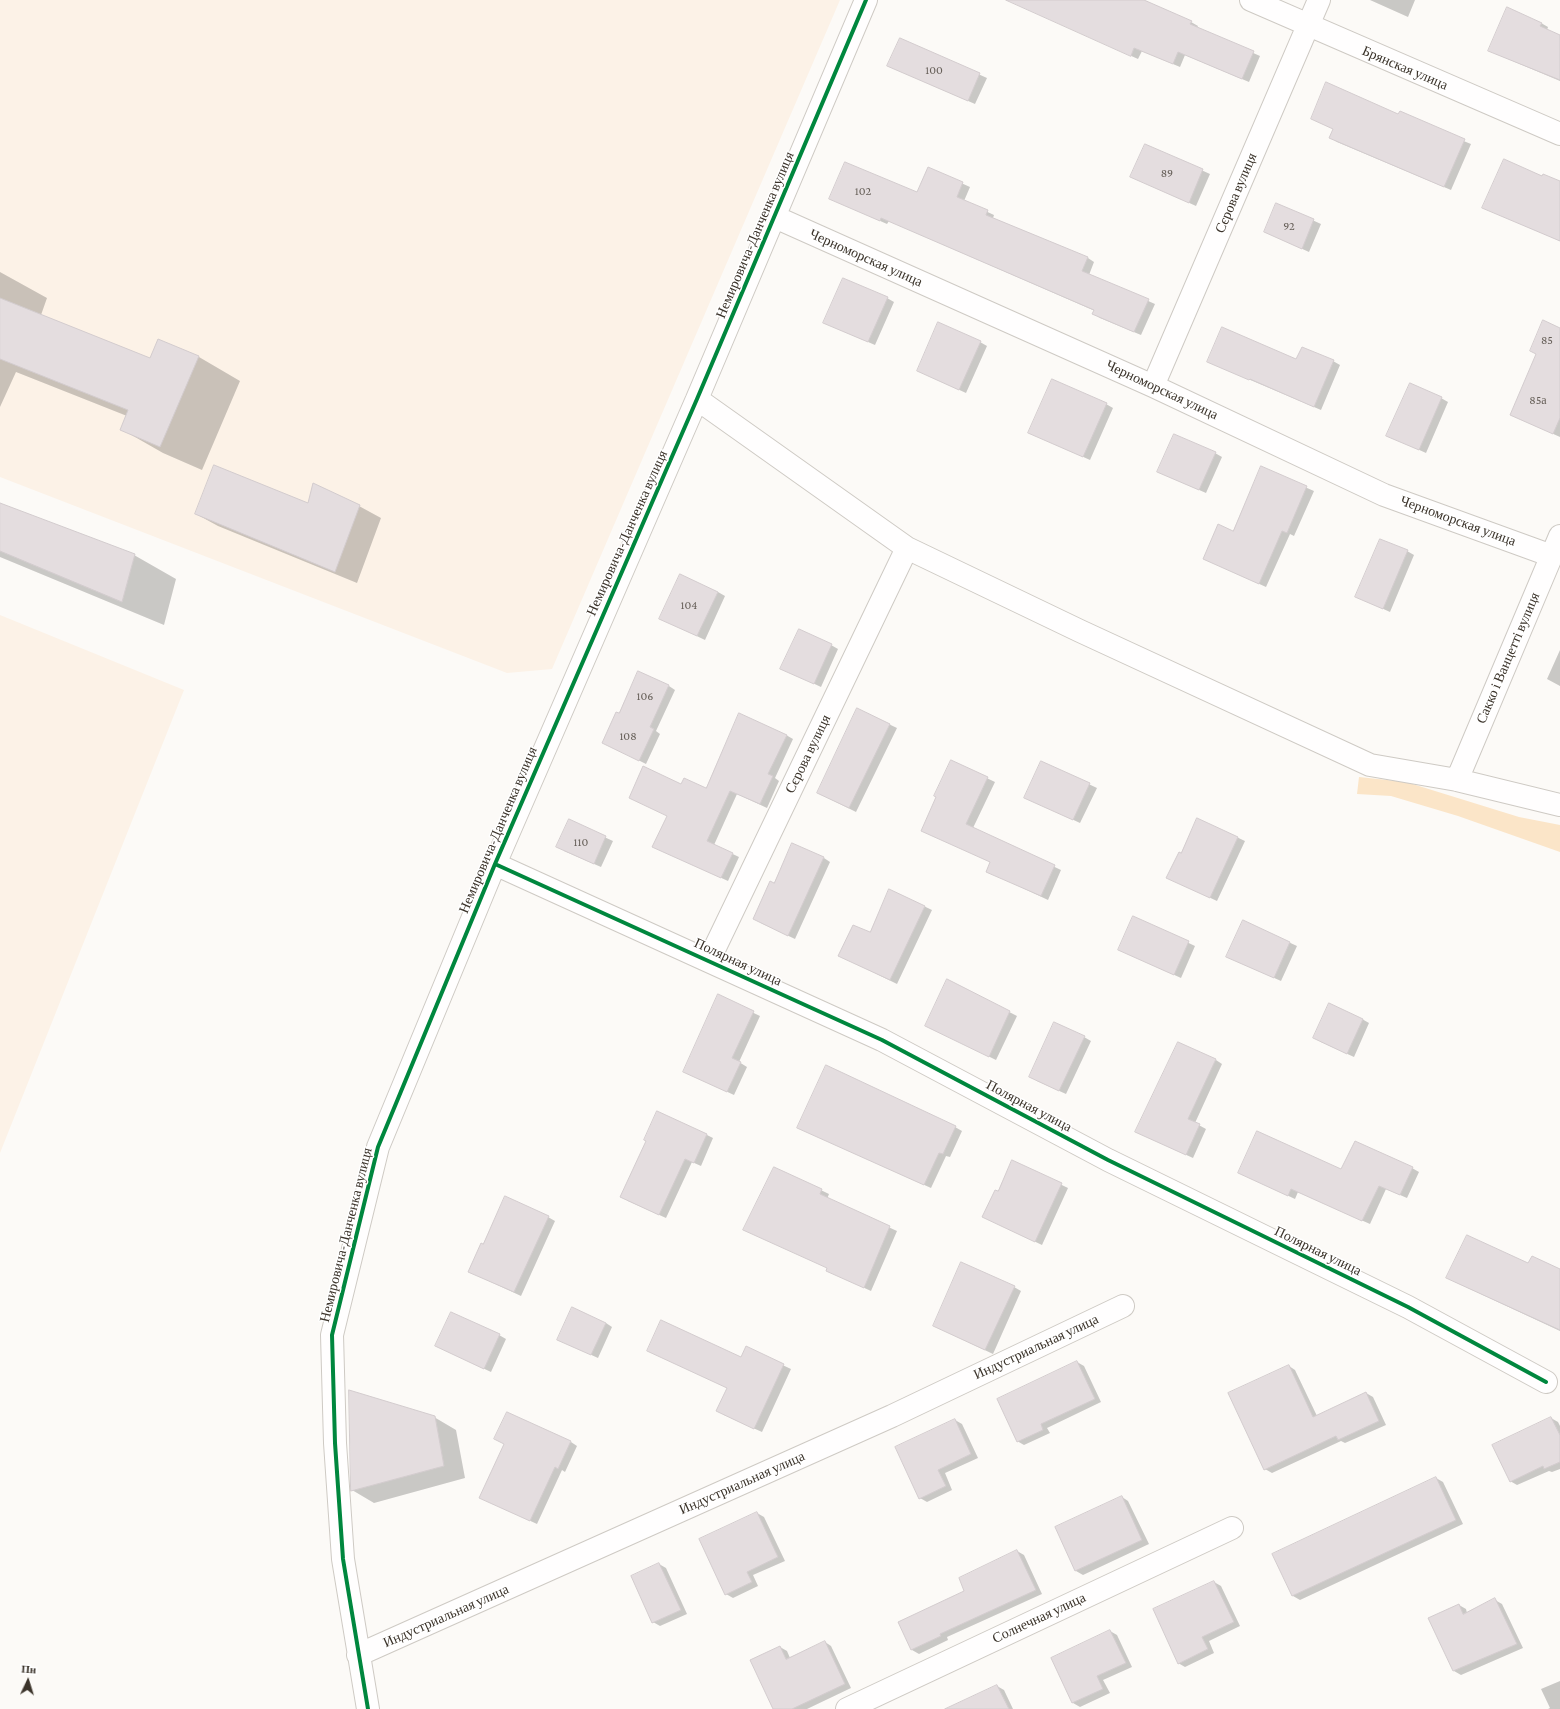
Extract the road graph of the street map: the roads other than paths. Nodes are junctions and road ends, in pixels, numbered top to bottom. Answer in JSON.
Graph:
{"nodes":[{"id":1,"x":866,"y":0,"type":"edge"},
{"id":2,"x":1251,"y":0,"type":"edge"},
{"id":3,"x":1319,"y":0,"type":"edge"},
{"id":4,"x":1308,"y":26,"type":"junction"},
{"id":5,"x":1560,"y":134,"type":"edge"},
{"id":6,"x":775,"y":217,"type":"junction"},
{"id":7,"x":1154,"y":386,"type":"junction"},
{"id":8,"x":697,"y":399,"type":"junction"},
{"id":9,"x":1556,"y":546,"type":"edge"},
{"id":10,"x":907,"y":548,"type":"junction"},
{"id":11,"x":1457,"y":780,"type":"junction"},
{"id":12,"x":1560,"y":805,"type":"edge"},
{"id":13,"x":495,"y":864,"type":"junction"},
{"id":14,"x":708,"y":960,"type":"junction"},
{"id":15,"x":1123,"y":1306,"type":"dead end"},
{"id":16,"x":1546,"y":1382,"type":"dead end"},
{"id":17,"x":1232,"y":1528,"type":"dead end"},
{"id":18,"x":358,"y":1655,"type":"junction"},
{"id":19,"x":368,"y":1709,"type":"edge"},
{"id":20,"x":846,"y":1709,"type":"edge"}],
"edges":[{"from":1,"to":6,"type":"street","name":"Немировича-Данченка вулиця"},
{"from":2,"to":4,"type":"street","name":"Брянская улица"},
{"from":3,"to":4,"type":"street","name":"Сєрова вулиця"},
{"from":4,"to":5,"type":"street","name":"Брянская улица"},
{"from":4,"to":7,"type":"street","name":"Сєрова вулиця"},
{"from":6,"to":7,"type":"street","name":"Черноморская улица"},
{"from":6,"to":8,"type":"street","name":"Немировича-Данченка вулиця"},
{"from":7,"to":9,"type":"street","name":"Черноморская улица"},
{"from":8,"to":10,"type":"street"},
{"from":8,"to":13,"type":"street","name":"Немировича-Данченка вулиця"},
{"from":9,"to":11,"type":"street","name":"Сакко і Ванцетті вулиця"},
{"from":10,"to":11,"type":"street"},
{"from":10,"to":14,"type":"street","name":"Сєрова вулиця"},
{"from":11,"to":12,"type":"street"},
{"from":13,"to":14,"type":"street","name":"Полярная улица"},
{"from":13,"to":18,"type":"street","name":"Немировича-Данченка вулиця"},
{"from":14,"to":16,"type":"street","name":"Полярная улица"},
{"from":15,"to":18,"type":"street","name":"Индустриальная улица"},
{"from":17,"to":20,"type":"street","name":"Солнечная улица"},
{"from":18,"to":19,"type":"street","name":"Немировича-Данченка вулиця"}]}
